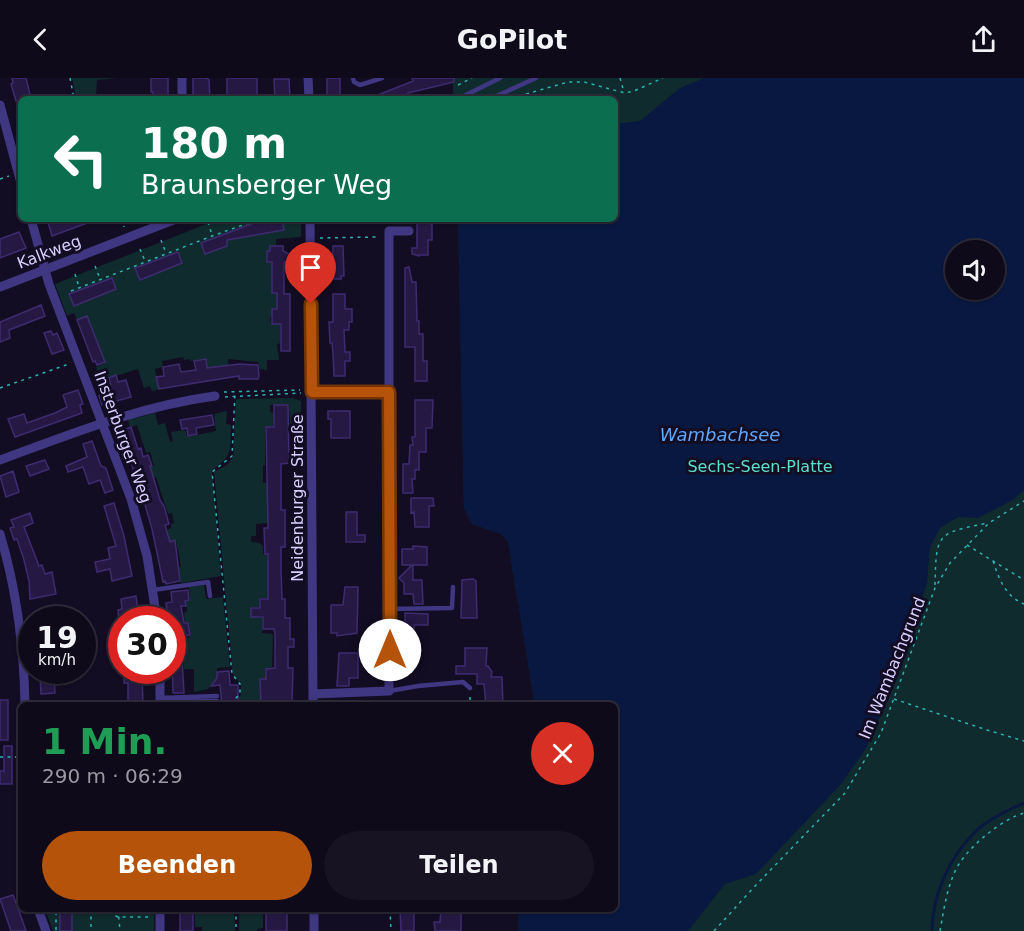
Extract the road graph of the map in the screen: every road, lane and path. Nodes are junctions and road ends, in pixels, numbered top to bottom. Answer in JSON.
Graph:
{"nodes":[{"id":1,"x":70,"y":78,"type":"edge"},
{"id":2,"x":182,"y":78,"type":"edge"},
{"id":3,"x":308,"y":78,"type":"edge"},
{"id":4,"x":353,"y":78,"type":"edge"},
{"id":5,"x":382,"y":78,"type":"edge"},
{"id":6,"x":472,"y":78,"type":"edge"},
{"id":7,"x":500,"y":78,"type":"edge"},
{"id":8,"x":536,"y":78,"type":"edge"},
{"id":9,"x":620,"y":78,"type":"edge"},
{"id":10,"x":663,"y":78,"type":"edge"},
{"id":11,"x":458,"y":85,"type":"dead end"},
{"id":12,"x":625,"y":93,"type":"junction"},
{"id":13,"x":526,"y":94,"type":"dead end"},
{"id":14,"x":73,"y":96,"type":"edge"},
{"id":15,"x":182,"y":96,"type":"edge"},
{"id":16,"x":309,"y":96,"type":"edge"},
{"id":17,"x":464,"y":96,"type":"edge"},
{"id":18,"x":497,"y":96,"type":"edge"},
{"id":19,"x":0,"y":105,"type":"edge"},
{"id":20,"x":2,"y":123,"type":"edge"},
{"id":21,"x":18,"y":174,"type":"edge"},
{"id":22,"x":32,"y":222,"type":"edge"},
{"id":23,"x":122,"y":222,"type":"edge"},
{"id":24,"x":168,"y":222,"type":"edge"},
{"id":25,"x":208,"y":222,"type":"dead end"},
{"id":26,"x":238,"y":222,"type":"edge"},
{"id":27,"x":254,"y":222,"type":"edge"},
{"id":28,"x":310,"y":222,"type":"edge"},
{"id":29,"x":124,"y":226,"type":"dead end"},
{"id":30,"x":240,"y":226,"type":"junction"},
{"id":31,"x":409,"y":231,"type":"dead end"},
{"id":32,"x":212,"y":236,"type":"junction"},
{"id":33,"x":389,"y":237,"type":"junction"},
{"id":34,"x":310,"y":238,"type":"junction"},
{"id":35,"x":161,"y":240,"type":"dead end"},
{"id":36,"x":140,"y":249,"type":"dead end"},
{"id":37,"x":166,"y":254,"type":"junction"},
{"id":38,"x":145,"y":262,"type":"junction"},
{"id":39,"x":95,"y":266,"type":"dead end"},
{"id":40,"x":45,"y":270,"type":"junction"},
{"id":41,"x":75,"y":274,"type":"dead end"},
{"id":42,"x":100,"y":280,"type":"junction"},
{"id":43,"x":0,"y":287,"type":"edge"},
{"id":44,"x":79,"y":288,"type":"junction"},
{"id":45,"x":71,"y":291,"type":"dead end"},
{"id":46,"x":78,"y":361,"type":"junction"},
{"id":47,"x":0,"y":388,"type":"edge"},
{"id":48,"x":235,"y":392,"type":"junction"},
{"id":49,"x":312,"y":392,"type":"junction"},
{"id":50,"x":389,"y":392,"type":"junction"},
{"id":51,"x":215,"y":396,"type":"junction"},
{"id":52,"x":235,"y":396,"type":"junction"},
{"id":53,"x":102,"y":422,"type":"junction"},
{"id":54,"x":0,"y":460,"type":"edge"},
{"id":55,"x":1024,"y":501,"type":"edge"},
{"id":56,"x":989,"y":523,"type":"junction"},
{"id":57,"x":0,"y":534,"type":"edge"},
{"id":58,"x":966,"y":545,"type":"junction"},
{"id":59,"x":992,"y":561,"type":"junction"},
{"id":60,"x":1024,"y":580,"type":"edge"},
{"id":61,"x":453,"y":587,"type":"dead end"},
{"id":62,"x":935,"y":588,"type":"junction"},
{"id":63,"x":153,"y":590,"type":"junction"},
{"id":64,"x":210,"y":596,"type":"dead end"},
{"id":65,"x":1024,"y":604,"type":"edge"},
{"id":66,"x":155,"y":606,"type":"edge"},
{"id":67,"x":390,"y":609,"type":"junction"},
{"id":68,"x":160,"y":684,"type":"edge"},
{"id":69,"x":470,"y":688,"type":"joint"},
{"id":70,"x":389,"y":691,"type":"junction"},
{"id":71,"x":313,"y":694,"type":"junction"},
{"id":72,"x":217,"y":696,"type":"dead end"},
{"id":73,"x":894,"y":698,"type":"junction"},
{"id":74,"x":25,"y":702,"type":"edge"},
{"id":75,"x":160,"y":702,"type":"edge"},
{"id":76,"x":217,"y":702,"type":"edge"},
{"id":77,"x":234,"y":702,"type":"edge"},
{"id":78,"x":313,"y":702,"type":"edge"},
{"id":79,"x":470,"y":702,"type":"edge"},
{"id":80,"x":1024,"y":741,"type":"edge"},
{"id":81,"x":0,"y":757,"type":"edge"},
{"id":82,"x":18,"y":757,"type":"edge"},
{"id":83,"x":1024,"y":813,"type":"edge"},
{"id":84,"x":39,"y":912,"type":"edge"},
{"id":85,"x":56,"y":912,"type":"edge"},
{"id":86,"x":91,"y":912,"type":"edge"},
{"id":87,"x":106,"y":912,"type":"edge"},
{"id":88,"x":118,"y":912,"type":"edge"},
{"id":89,"x":236,"y":912,"type":"edge"},
{"id":90,"x":314,"y":912,"type":"edge"},
{"id":91,"x":390,"y":912,"type":"edge"},
{"id":92,"x":160,"y":913,"type":"edge"},
{"id":93,"x":118,"y":917,"type":"junction"},
{"id":94,"x":46,"y":931,"type":"edge"},
{"id":95,"x":56,"y":931,"type":"edge"},
{"id":96,"x":91,"y":931,"type":"edge"},
{"id":97,"x":120,"y":931,"type":"edge"},
{"id":98,"x":160,"y":931,"type":"edge"},
{"id":99,"x":236,"y":931,"type":"edge"},
{"id":100,"x":315,"y":931,"type":"edge"},
{"id":101,"x":391,"y":931,"type":"edge"},
{"id":102,"x":714,"y":931,"type":"edge"},
{"id":103,"x":940,"y":931,"type":"edge"}],
"edges":[{"from":1,"to":14,"type":"path"},
{"from":2,"to":15,"type":"street"},
{"from":3,"to":16,"type":"street"},
{"from":4,"to":5,"type":"lane"},
{"from":6,"to":11,"type":"path"},
{"from":7,"to":17,"type":"lane"},
{"from":8,"to":18,"type":"lane"},
{"from":9,"to":12,"type":"path"},
{"from":10,"to":12,"type":"path"},
{"from":12,"to":13,"type":"path"},
{"from":19,"to":20,"type":"street"},
{"from":20,"to":21,"type":"street"},
{"from":22,"to":40,"type":"street","name":"Insterburger Weg"},
{"from":23,"to":29,"type":"path"},
{"from":24,"to":40,"type":"street","name":"Kalkweg"},
{"from":25,"to":32,"type":"path"},
{"from":26,"to":30,"type":"path"},
{"from":27,"to":30,"type":"path"},
{"from":28,"to":34,"type":"street","name":"Neidenburger Straße"},
{"from":30,"to":32,"type":"path"},
{"from":31,"to":33,"type":"street"},
{"from":32,"to":37,"type":"path"},
{"from":33,"to":34,"type":"path"},
{"from":33,"to":50,"type":"street"},
{"from":34,"to":49,"type":"street","name":"Neidenburger Straße"},
{"from":35,"to":37,"type":"path"},
{"from":36,"to":38,"type":"path"},
{"from":37,"to":38,"type":"path"},
{"from":38,"to":42,"type":"path"},
{"from":39,"to":42,"type":"path"},
{"from":40,"to":43,"type":"street","name":"Kalkweg"},
{"from":40,"to":46,"type":"street","name":"Insterburger Weg"},
{"from":41,"to":44,"type":"path"},
{"from":42,"to":44,"type":"path"},
{"from":44,"to":45,"type":"path"},
{"from":46,"to":47,"type":"path"},
{"from":46,"to":53,"type":"street","name":"Insterburger Weg"},
{"from":48,"to":51,"type":"path"},
{"from":48,"to":52,"type":"path"},
{"from":48,"to":52,"type":"path"},
{"from":49,"to":50,"type":"street"},
{"from":49,"to":71,"type":"street","name":"Neidenburger Straße"},
{"from":50,"to":67,"type":"street"},
{"from":51,"to":52,"type":"path"},
{"from":51,"to":53,"type":"street"},
{"from":52,"to":77,"type":"path"},
{"from":53,"to":54,"type":"street"},
{"from":53,"to":63,"type":"street","name":"Insterburger Weg"},
{"from":55,"to":56,"type":"path","name":"Im Wambachgrund"},
{"from":56,"to":58,"type":"path","name":"Im Wambachgrund"},
{"from":56,"to":62,"type":"path"},
{"from":57,"to":74,"type":"street"},
{"from":58,"to":59,"type":"path"},
{"from":58,"to":62,"type":"path","name":"Im Wambachgrund"},
{"from":59,"to":60,"type":"path"},
{"from":59,"to":65,"type":"path"},
{"from":61,"to":67,"type":"lane"},
{"from":62,"to":73,"type":"path","name":"Im Wambachgrund"},
{"from":63,"to":64,"type":"lane"},
{"from":63,"to":66,"type":"street","name":"Insterburger Weg"},
{"from":67,"to":70,"type":"street"},
{"from":68,"to":75,"type":"street"},
{"from":69,"to":70,"type":"lane"},
{"from":69,"to":79,"type":"path"},
{"from":70,"to":71,"type":"street"},
{"from":71,"to":78,"type":"street","name":"Neidenburger Straße"},
{"from":72,"to":75,"type":"lane"},
{"from":73,"to":80,"type":"path"},
{"from":73,"to":102,"type":"path","name":"Im Wambachgrund"},
{"from":75,"to":76,"type":"lane"},
{"from":81,"to":82,"type":"path"},
{"from":83,"to":103,"type":"path"},
{"from":84,"to":94,"type":"street"},
{"from":85,"to":95,"type":"path"},
{"from":86,"to":96,"type":"path"},
{"from":87,"to":93,"type":"path"},
{"from":88,"to":93,"type":"path"},
{"from":89,"to":99,"type":"path"},
{"from":90,"to":100,"type":"street"},
{"from":91,"to":101,"type":"path"},
{"from":92,"to":93,"type":"path"},
{"from":92,"to":98,"type":"street"},
{"from":93,"to":97,"type":"path"}]}
